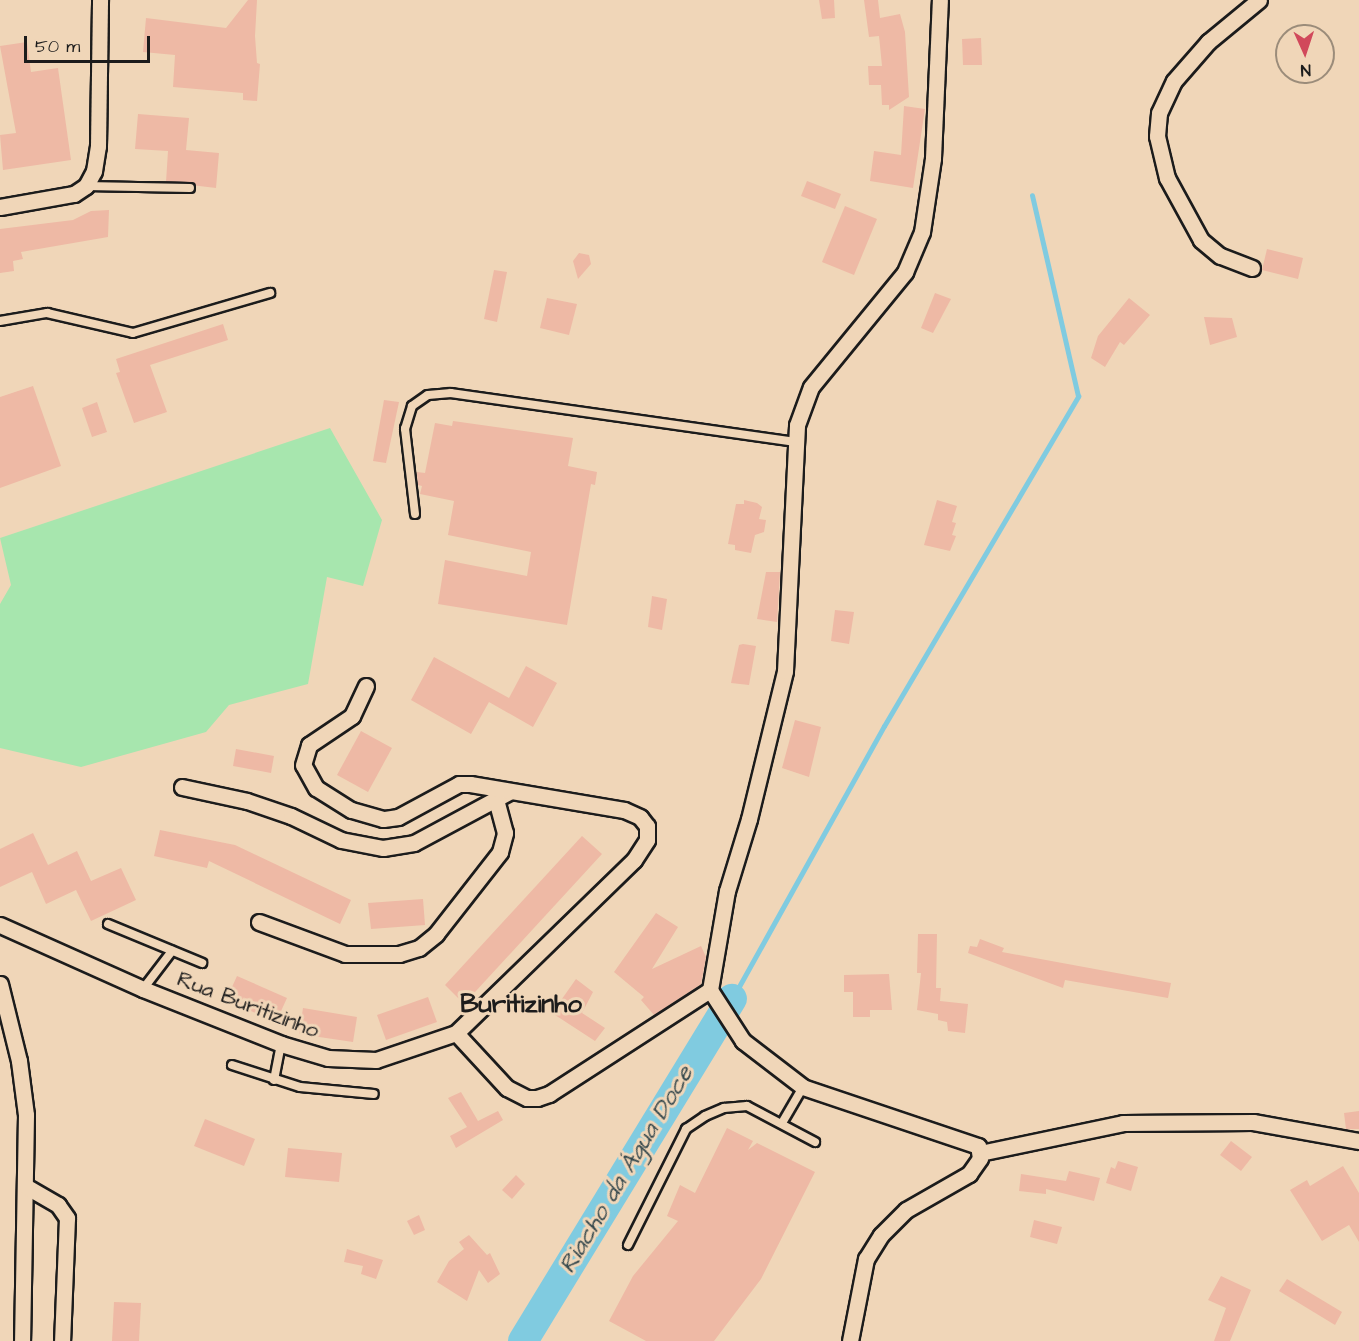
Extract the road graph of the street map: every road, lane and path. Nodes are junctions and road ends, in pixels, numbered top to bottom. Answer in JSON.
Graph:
{"nodes":[{"id":1,"x":100,"y":0,"type":"edge"},
{"id":2,"x":940,"y":0,"type":"edge"},
{"id":3,"x":1259,"y":0,"type":"edge"},
{"id":4,"x":86,"y":186,"type":"junction"},
{"id":5,"x":190,"y":188,"type":"dead end"},
{"id":6,"x":0,"y":207,"type":"edge"},
{"id":7,"x":1252,"y":268,"type":"dead end"},
{"id":8,"x":270,"y":293,"type":"dead end"},
{"id":9,"x":0,"y":321,"type":"edge"},
{"id":10,"x":794,"y":442,"type":"junction"},
{"id":11,"x":415,"y":514,"type":"dead end"},
{"id":12,"x":366,"y":686,"type":"dead end"},
{"id":13,"x":182,"y":787,"type":"dead end"},
{"id":14,"x":503,"y":795,"type":"junction"},
{"id":15,"x":259,"y":922,"type":"dead end"},
{"id":16,"x":108,"y":924,"type":"dead end"},
{"id":17,"x":0,"y":925,"type":"edge"},
{"id":18,"x":172,"y":951,"type":"junction"},
{"id":19,"x":201,"y":963,"type":"dead end"},
{"id":20,"x":0,"y":984,"type":"edge"},
{"id":21,"x":143,"y":989,"type":"junction"},
{"id":22,"x":710,"y":990,"type":"junction"},
{"id":23,"x":456,"y":1033,"type":"junction"},
{"id":24,"x":281,"y":1044,"type":"junction"},
{"id":25,"x":232,"y":1065,"type":"dead end"},
{"id":26,"x":274,"y":1080,"type":"junction"},
{"id":27,"x":803,"y":1087,"type":"junction"},
{"id":28,"x":374,"y":1094,"type":"dead end"},
{"id":29,"x":782,"y":1123,"type":"junction"},
{"id":30,"x":1359,"y":1141,"type":"edge"},
{"id":31,"x":815,"y":1142,"type":"dead end"},
{"id":32,"x":980,"y":1153,"type":"junction"},
{"id":33,"x":27,"y":1187,"type":"junction"},
{"id":34,"x":628,"y":1245,"type":"dead end"},
{"id":35,"x":22,"y":1341,"type":"edge"},
{"id":36,"x":62,"y":1341,"type":"edge"},
{"id":37,"x":850,"y":1341,"type":"edge"}],
"edges":[{"from":1,"to":4,"type":"street"},
{"from":2,"to":10,"type":"street"},
{"from":3,"to":7,"type":"street"},
{"from":4,"to":5,"type":"lane"},
{"from":4,"to":6,"type":"street"},
{"from":8,"to":9,"type":"lane"},
{"from":10,"to":11,"type":"lane"},
{"from":10,"to":22,"type":"street"},
{"from":12,"to":14,"type":"street"},
{"from":13,"to":14,"type":"street"},
{"from":14,"to":15,"type":"street"},
{"from":14,"to":23,"type":"street","name":"Rua Buritizinho"},
{"from":16,"to":18,"type":"lane"},
{"from":17,"to":21,"type":"street","name":"Rua Buritizinho"},
{"from":18,"to":19,"type":"lane"},
{"from":18,"to":21,"type":"lane"},
{"from":20,"to":33,"type":"street"},
{"from":21,"to":24,"type":"street","name":"Rua Buritizinho"},
{"from":22,"to":23,"type":"street"},
{"from":22,"to":27,"type":"street"},
{"from":23,"to":24,"type":"street","name":"Rua Buritizinho"},
{"from":24,"to":26,"type":"lane"},
{"from":25,"to":26,"type":"lane"},
{"from":26,"to":28,"type":"lane"},
{"from":27,"to":29,"type":"lane"},
{"from":27,"to":32,"type":"street"},
{"from":29,"to":31,"type":"lane"},
{"from":29,"to":34,"type":"lane"},
{"from":30,"to":32,"type":"street"},
{"from":32,"to":37,"type":"street"},
{"from":33,"to":35,"type":"street"},
{"from":33,"to":36,"type":"street"}]}
